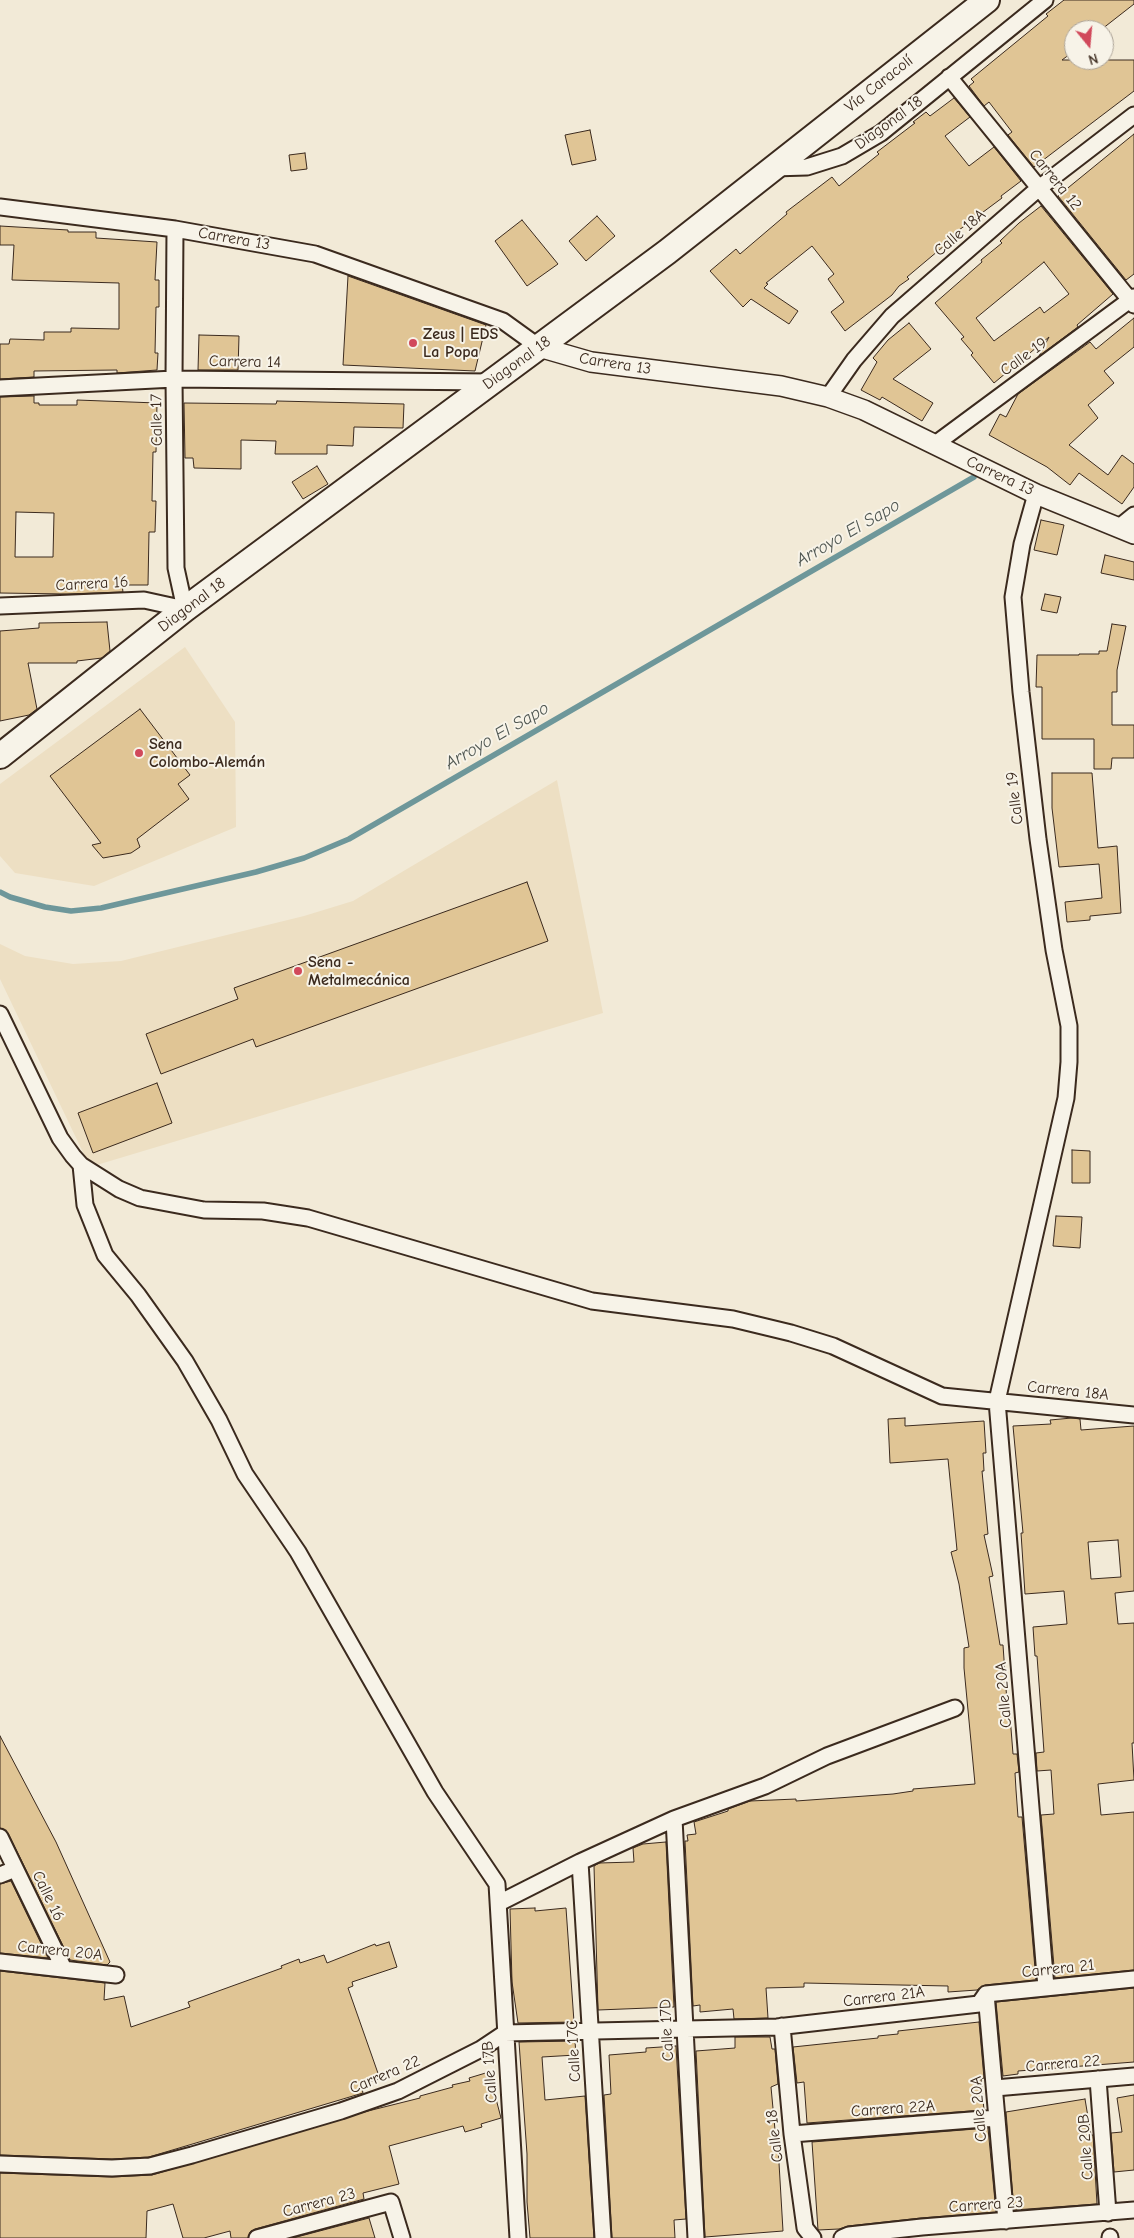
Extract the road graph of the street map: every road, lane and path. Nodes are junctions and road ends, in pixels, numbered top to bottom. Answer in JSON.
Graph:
{"nodes":[{"id":1,"x":987,"y":0,"type":"edge"},
{"id":2,"x":1045,"y":0,"type":"edge"},
{"id":3,"x":949,"y":78,"type":"junction"},
{"id":4,"x":1134,"y":115,"type":"edge"},
{"id":5,"x":772,"y":168,"type":"junction"},
{"id":6,"x":1039,"y":188,"type":"junction"},
{"id":7,"x":0,"y":207,"type":"edge"},
{"id":8,"x":175,"y":229,"type":"junction"},
{"id":9,"x":1133,"y":301,"type":"edge"},
{"id":10,"x":539,"y":347,"type":"junction"},
{"id":11,"x":174,"y":379,"type":"junction"},
{"id":12,"x":490,"y":382,"type":"junction"},
{"id":13,"x":0,"y":388,"type":"edge"},
{"id":14,"x":828,"y":397,"type":"junction"},
{"id":15,"x":934,"y":444,"type":"junction"},
{"id":16,"x":1036,"y":494,"type":"junction"},
{"id":17,"x":1134,"y":515,"type":"edge"},
{"id":18,"x":1126,"y":531,"type":"edge"},
{"id":19,"x":0,"y":606,"type":"edge"},
{"id":20,"x":185,"y":609,"type":"junction"},
{"id":21,"x":0,"y":756,"type":"edge"},
{"id":22,"x":0,"y":1014,"type":"edge"},
{"id":23,"x":81,"y":1165,"type":"junction"},
{"id":24,"x":997,"y":1401,"type":"junction"},
{"id":25,"x":1134,"y":1415,"type":"edge"},
{"id":26,"x":955,"y":1708,"type":"dead end"},
{"id":27,"x":674,"y":1819,"type":"junction"},
{"id":28,"x":0,"y":1837,"type":"edge"},
{"id":29,"x":580,"y":1862,"type":"junction"},
{"id":30,"x":15,"y":1869,"type":"junction"},
{"id":31,"x":0,"y":1875,"type":"edge"},
{"id":32,"x":499,"y":1903,"type":"junction"},
{"id":33,"x":0,"y":1962,"type":"edge"},
{"id":34,"x":64,"y":1969,"type":"junction"},
{"id":35,"x":116,"y":1975,"type":"dead end"},
{"id":36,"x":1134,"y":1979,"type":"edge"},
{"id":37,"x":1046,"y":1987,"type":"junction"},
{"id":38,"x":986,"y":1994,"type":"junction"},
{"id":39,"x":782,"y":2026,"type":"junction"},
{"id":40,"x":591,"y":2030,"type":"junction"},
{"id":41,"x":684,"y":2030,"type":"junction"},
{"id":42,"x":505,"y":2034,"type":"junction"},
{"id":43,"x":1134,"y":2076,"type":"edge"},
{"id":44,"x":1098,"y":2079,"type":"junction"},
{"id":45,"x":995,"y":2088,"type":"junction"},
{"id":46,"x":997,"y":2118,"type":"junction"},
{"id":47,"x":792,"y":2134,"type":"junction"},
{"id":48,"x":0,"y":2164,"type":"edge"},
{"id":49,"x":1134,"y":2210,"type":"edge"},
{"id":50,"x":1108,"y":2212,"type":"junction"},
{"id":51,"x":1006,"y":2221,"type":"junction"},
{"id":52,"x":257,"y":2238,"type":"edge"},
{"id":53,"x":402,"y":2238,"type":"edge"},
{"id":54,"x":518,"y":2238,"type":"edge"},
{"id":55,"x":603,"y":2238,"type":"edge"},
{"id":56,"x":696,"y":2238,"type":"edge"},
{"id":57,"x":812,"y":2238,"type":"edge"},
{"id":58,"x":842,"y":2238,"type":"edge"}],
"edges":[{"from":1,"to":5,"type":"main road","name":"Vía Caracolí"},
{"from":2,"to":3,"type":"street","name":"Diagonal 18"},
{"from":3,"to":5,"type":"street","name":"Diagonal 18"},
{"from":3,"to":6,"type":"street","name":"Carrera 12"},
{"from":4,"to":6,"type":"street","name":"Calle 18A"},
{"from":5,"to":10,"type":"main road","name":"Diagonal 18"},
{"from":6,"to":9,"type":"street","name":"Carrera 12"},
{"from":6,"to":14,"type":"street","name":"Calle 18A"},
{"from":7,"to":8,"type":"street","name":"Carrera 13"},
{"from":8,"to":10,"type":"street","name":"Carrera 13"},
{"from":8,"to":11,"type":"street","name":"Calle 17"},
{"from":9,"to":15,"type":"street","name":"Calle 19"},
{"from":10,"to":12,"type":"main road","name":"Diagonal 18"},
{"from":10,"to":14,"type":"street","name":"Carrera 13"},
{"from":11,"to":12,"type":"street","name":"Carrera 14"},
{"from":11,"to":13,"type":"street","name":"Carrera 14"},
{"from":11,"to":20,"type":"street","name":"Calle 17"},
{"from":12,"to":20,"type":"main road","name":"Diagonal 18"},
{"from":14,"to":15,"type":"street","name":"Carrera 13"},
{"from":15,"to":16,"type":"street","name":"Carrera 13"},
{"from":16,"to":18,"type":"street","name":"Carrera 13"},
{"from":16,"to":24,"type":"street","name":"Calle 19"},
{"from":17,"to":18,"type":"street"},
{"from":19,"to":20,"type":"street","name":"Carrera 16"},
{"from":20,"to":21,"type":"main road","name":"Diagonal 18"},
{"from":22,"to":23,"type":"street"},
{"from":23,"to":24,"type":"street","name":"Carrera 18A"},
{"from":23,"to":32,"type":"street","name":"Calle 17B"},
{"from":24,"to":25,"type":"street","name":"Carrera 18A"},
{"from":24,"to":37,"type":"street","name":"Calle 20A"},
{"from":26,"to":27,"type":"street"},
{"from":27,"to":29,"type":"street"},
{"from":27,"to":41,"type":"street","name":"Calle 17D"},
{"from":28,"to":30,"type":"street","name":"Calle 16"},
{"from":29,"to":32,"type":"street"},
{"from":29,"to":40,"type":"street","name":"Calle 17C"},
{"from":30,"to":31,"type":"street"},
{"from":30,"to":34,"type":"street","name":"Calle 16"},
{"from":32,"to":42,"type":"street","name":"Calle 17B"},
{"from":33,"to":34,"type":"street","name":"Carrera 20A"},
{"from":34,"to":35,"type":"street","name":"Carrera 20A"},
{"from":36,"to":37,"type":"street","name":"Carrera 21"},
{"from":37,"to":38,"type":"street","name":"Carrera 21"},
{"from":38,"to":39,"type":"street","name":"Carrera 21A"},
{"from":38,"to":45,"type":"street","name":"Calle 20A"},
{"from":39,"to":41,"type":"street","name":"Carrera 22"},
{"from":39,"to":47,"type":"street","name":"Calle 18"},
{"from":40,"to":41,"type":"street","name":"Carrera 22"},
{"from":40,"to":42,"type":"street","name":"Carrera 22"},
{"from":40,"to":55,"type":"street","name":"Calle 17C"},
{"from":41,"to":56,"type":"street","name":"Calle 17D"},
{"from":42,"to":48,"type":"street","name":"Carrera 22"},
{"from":42,"to":54,"type":"street","name":"Calle 17B"},
{"from":43,"to":44,"type":"street","name":"Carrera 22"},
{"from":44,"to":45,"type":"street","name":"Carrera 22"},
{"from":44,"to":50,"type":"street","name":"Calle 20B"},
{"from":45,"to":46,"type":"street","name":"Calle 20A"},
{"from":46,"to":47,"type":"street","name":"Carrera 22A"},
{"from":46,"to":51,"type":"street","name":"Calle 20A"},
{"from":47,"to":57,"type":"street","name":"Calle 18"},
{"from":49,"to":50,"type":"street","name":"Carrera 23"},
{"from":50,"to":51,"type":"street","name":"Carrera 23"},
{"from":51,"to":58,"type":"street","name":"Carrera 23"},
{"from":52,"to":53,"type":"street","name":"Carrera 23"}]}
